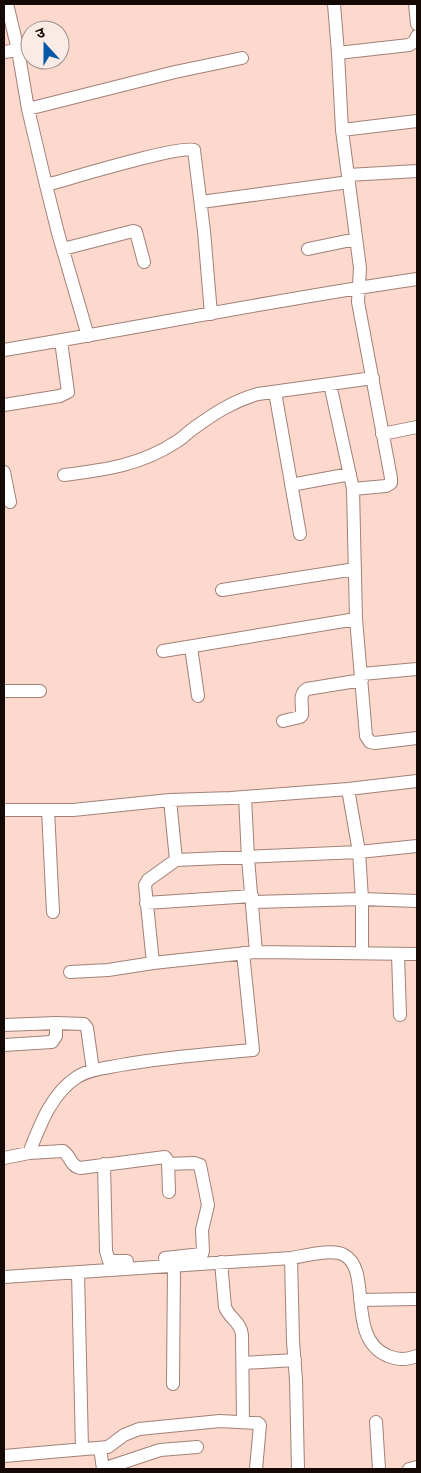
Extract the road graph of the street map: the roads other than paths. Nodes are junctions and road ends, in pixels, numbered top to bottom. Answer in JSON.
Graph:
{"nodes":[{"id":1,"x":6,"y":4,"type":"edge"},
{"id":2,"x":334,"y":4,"type":"edge"},
{"id":3,"x":415,"y":4,"type":"edge"},
{"id":4,"x":417,"y":24,"type":"edge"},
{"id":5,"x":417,"y":37,"type":"edge"},
{"id":6,"x":18,"y":50,"type":"junction"},
{"id":7,"x":4,"y":52,"type":"edge"},
{"id":8,"x":338,"y":53,"type":"junction"},
{"id":9,"x":242,"y":58,"type":"dead end"},
{"id":10,"x":28,"y":109,"type":"junction"},
{"id":11,"x":417,"y":121,"type":"edge"},
{"id":12,"x":342,"y":130,"type":"junction"},
{"id":13,"x":417,"y":171,"type":"edge"},
{"id":14,"x":348,"y":178,"type":"junction"},
{"id":15,"x":46,"y":185,"type":"junction"},
{"id":16,"x":201,"y":202,"type":"junction"},
{"id":17,"x":356,"y":239,"type":"junction"},
{"id":18,"x":62,"y":249,"type":"junction"},
{"id":19,"x":308,"y":249,"type":"dead end"},
{"id":20,"x":144,"y":262,"type":"dead end"},
{"id":21,"x":417,"y":279,"type":"edge"},
{"id":22,"x":359,"y":287,"type":"junction"},
{"id":23,"x":211,"y":314,"type":"junction"},
{"id":24,"x":88,"y":336,"type":"junction"},
{"id":25,"x":61,"y":341,"type":"junction"},
{"id":26,"x":4,"y":350,"type":"edge"},
{"id":27,"x":373,"y":378,"type":"junction"},
{"id":28,"x":330,"y":384,"type":"junction"},
{"id":29,"x":275,"y":392,"type":"junction"},
{"id":30,"x":4,"y":404,"type":"edge"},
{"id":31,"x":417,"y":427,"type":"edge"},
{"id":32,"x":382,"y":434,"type":"junction"},
{"id":33,"x":4,"y":472,"type":"edge"},
{"id":34,"x":350,"y":474,"type":"junction"},
{"id":35,"x":64,"y":475,"type":"dead end"},
{"id":36,"x":291,"y":485,"type":"junction"},
{"id":37,"x":353,"y":489,"type":"junction"},
{"id":38,"x":10,"y":502,"type":"dead end"},
{"id":39,"x":300,"y":534,"type":"dead end"},
{"id":40,"x":355,"y":569,"type":"junction"},
{"id":41,"x":222,"y":590,"type":"dead end"},
{"id":42,"x":356,"y":619,"type":"junction"},
{"id":43,"x":191,"y":647,"type":"junction"},
{"id":44,"x":163,"y":651,"type":"dead end"},
{"id":45,"x":417,"y":669,"type":"edge"},
{"id":46,"x":362,"y":677,"type":"junction"},
{"id":47,"x":4,"y":691,"type":"edge"},
{"id":48,"x":40,"y":691,"type":"dead end"},
{"id":49,"x":198,"y":696,"type":"dead end"},
{"id":50,"x":283,"y":721,"type":"dead end"},
{"id":51,"x":417,"y":738,"type":"edge"},
{"id":52,"x":417,"y":781,"type":"edge"},
{"id":53,"x":348,"y":789,"type":"junction"},
{"id":54,"x":245,"y":797,"type":"junction"},
{"id":55,"x":170,"y":800,"type":"junction"},
{"id":56,"x":4,"y":810,"type":"edge"},
{"id":57,"x":48,"y":810,"type":"junction"},
{"id":58,"x":417,"y":846,"type":"edge"},
{"id":59,"x":359,"y":852,"type":"junction"},
{"id":60,"x":248,"y":858,"type":"junction"},
{"id":61,"x":176,"y":860,"type":"junction"},
{"id":62,"x":252,"y":899,"type":"junction"},
{"id":63,"x":362,"y":899,"type":"junction"},
{"id":64,"x":417,"y":901,"type":"edge"},
{"id":65,"x":146,"y":903,"type":"junction"},
{"id":66,"x":53,"y":912,"type":"dead end"},
{"id":67,"x":242,"y":952,"type":"junction"},
{"id":68,"x":256,"y":952,"type":"junction"},
{"id":69,"x":362,"y":953,"type":"junction"},
{"id":70,"x":398,"y":954,"type":"junction"},
{"id":71,"x":417,"y":954,"type":"edge"},
{"id":72,"x":153,"y":963,"type":"junction"},
{"id":73,"x":70,"y":972,"type":"dead end"},
{"id":74,"x":400,"y":1015,"type":"dead end"},
{"id":75,"x":56,"y":1023,"type":"junction"},
{"id":76,"x":4,"y":1025,"type":"edge"},
{"id":77,"x":4,"y":1045,"type":"edge"},
{"id":78,"x":93,"y":1070,"type":"junction"},
{"id":79,"x":29,"y":1153,"type":"junction"},
{"id":80,"x":4,"y":1158,"type":"edge"},
{"id":81,"x":104,"y":1164,"type":"junction"},
{"id":82,"x":168,"y":1164,"type":"junction"},
{"id":83,"x":169,"y":1192,"type":"dead end"},
{"id":84,"x":291,"y":1258,"type":"junction"},
{"id":85,"x":221,"y":1262,"type":"junction"},
{"id":86,"x":145,"y":1263,"type":"junction"},
{"id":87,"x":174,"y":1265,"type":"junction"},
{"id":88,"x":78,"y":1272,"type":"junction"},
{"id":89,"x":4,"y":1276,"type":"edge"},
{"id":90,"x":417,"y":1299,"type":"edge"},
{"id":91,"x":360,"y":1300,"type":"junction"},
{"id":92,"x":417,"y":1356,"type":"edge"},
{"id":93,"x":295,"y":1360,"type":"junction"},
{"id":94,"x":243,"y":1363,"type":"junction"},
{"id":95,"x":173,"y":1384,"type":"dead end"},
{"id":96,"x":243,"y":1422,"type":"junction"},
{"id":97,"x":376,"y":1422,"type":"dead end"},
{"id":98,"x":197,"y":1447,"type":"dead end"},
{"id":99,"x":100,"y":1448,"type":"junction"},
{"id":100,"x":82,"y":1449,"type":"junction"},
{"id":101,"x":4,"y":1456,"type":"edge"},
{"id":102,"x":417,"y":1467,"type":"edge"},
{"id":103,"x":256,"y":1469,"type":"edge"},
{"id":104,"x":298,"y":1469,"type":"edge"},
{"id":105,"x":379,"y":1469,"type":"edge"},
{"id":106,"x":409,"y":1469,"type":"edge"}],
"edges":[{"from":1,"to":6,"type":"street"},
{"from":2,"to":8,"type":"street"},
{"from":3,"to":4,"type":"street"},
{"from":5,"to":8,"type":"street"},
{"from":6,"to":7,"type":"street"},
{"from":6,"to":10,"type":"street"},
{"from":8,"to":12,"type":"street"},
{"from":9,"to":10,"type":"street"},
{"from":10,"to":15,"type":"street"},
{"from":11,"to":12,"type":"street"},
{"from":12,"to":14,"type":"street"},
{"from":13,"to":14,"type":"street"},
{"from":14,"to":16,"type":"street"},
{"from":14,"to":17,"type":"street"},
{"from":15,"to":16,"type":"street"},
{"from":15,"to":18,"type":"street"},
{"from":16,"to":23,"type":"street"},
{"from":17,"to":19,"type":"street"},
{"from":17,"to":22,"type":"street"},
{"from":18,"to":20,"type":"street"},
{"from":18,"to":24,"type":"street"},
{"from":21,"to":22,"type":"street"},
{"from":22,"to":23,"type":"street"},
{"from":22,"to":27,"type":"street"},
{"from":23,"to":24,"type":"street"},
{"from":24,"to":25,"type":"street"},
{"from":25,"to":26,"type":"street"},
{"from":25,"to":30,"type":"street"},
{"from":27,"to":28,"type":"street"},
{"from":27,"to":32,"type":"street"},
{"from":28,"to":29,"type":"street"},
{"from":28,"to":34,"type":"street"},
{"from":29,"to":35,"type":"street"},
{"from":29,"to":36,"type":"street"},
{"from":31,"to":32,"type":"street"},
{"from":32,"to":37,"type":"street"},
{"from":33,"to":38,"type":"street"},
{"from":34,"to":36,"type":"street"},
{"from":34,"to":37,"type":"street"},
{"from":36,"to":39,"type":"street"},
{"from":37,"to":40,"type":"street"},
{"from":40,"to":41,"type":"street"},
{"from":40,"to":42,"type":"street"},
{"from":42,"to":43,"type":"street"},
{"from":42,"to":46,"type":"street"},
{"from":43,"to":44,"type":"street"},
{"from":43,"to":49,"type":"street"},
{"from":45,"to":46,"type":"street"},
{"from":46,"to":50,"type":"street"},
{"from":46,"to":51,"type":"street"},
{"from":47,"to":48,"type":"street"},
{"from":52,"to":53,"type":"street"},
{"from":53,"to":54,"type":"street"},
{"from":53,"to":59,"type":"street"},
{"from":54,"to":55,"type":"street"},
{"from":54,"to":60,"type":"street"},
{"from":55,"to":57,"type":"street"},
{"from":55,"to":61,"type":"street"},
{"from":56,"to":57,"type":"street"},
{"from":57,"to":66,"type":"street"},
{"from":58,"to":59,"type":"street"},
{"from":59,"to":60,"type":"street"},
{"from":59,"to":63,"type":"street"},
{"from":60,"to":61,"type":"street"},
{"from":60,"to":62,"type":"street"},
{"from":61,"to":65,"type":"street"},
{"from":62,"to":63,"type":"street"},
{"from":62,"to":65,"type":"street"},
{"from":62,"to":68,"type":"street"},
{"from":63,"to":64,"type":"street"},
{"from":63,"to":69,"type":"street"},
{"from":65,"to":72,"type":"street"},
{"from":67,"to":68,"type":"street"},
{"from":67,"to":72,"type":"street"},
{"from":67,"to":78,"type":"street"},
{"from":68,"to":69,"type":"street"},
{"from":69,"to":70,"type":"street"},
{"from":70,"to":71,"type":"street"},
{"from":70,"to":74,"type":"street"},
{"from":72,"to":73,"type":"street"},
{"from":75,"to":76,"type":"street"},
{"from":75,"to":77,"type":"street"},
{"from":75,"to":78,"type":"street"},
{"from":78,"to":79,"type":"street"},
{"from":79,"to":80,"type":"street"},
{"from":79,"to":81,"type":"street"},
{"from":81,"to":82,"type":"street"},
{"from":81,"to":86,"type":"street"},
{"from":82,"to":83,"type":"street"},
{"from":82,"to":86,"type":"street"},
{"from":84,"to":85,"type":"street"},
{"from":84,"to":91,"type":"street"},
{"from":84,"to":93,"type":"street"},
{"from":85,"to":87,"type":"street"},
{"from":85,"to":94,"type":"street"},
{"from":86,"to":87,"type":"street"},
{"from":86,"to":88,"type":"street"},
{"from":87,"to":95,"type":"street"},
{"from":88,"to":89,"type":"street"},
{"from":88,"to":100,"type":"street"},
{"from":90,"to":91,"type":"street"},
{"from":91,"to":92,"type":"street"},
{"from":93,"to":94,"type":"street"},
{"from":93,"to":104,"type":"street"},
{"from":94,"to":96,"type":"street"},
{"from":96,"to":99,"type":"street"},
{"from":96,"to":103,"type":"street"},
{"from":97,"to":105,"type":"street"},
{"from":98,"to":99,"type":"street"},
{"from":99,"to":100,"type":"street"},
{"from":100,"to":101,"type":"street"},
{"from":102,"to":106,"type":"street"}]}
